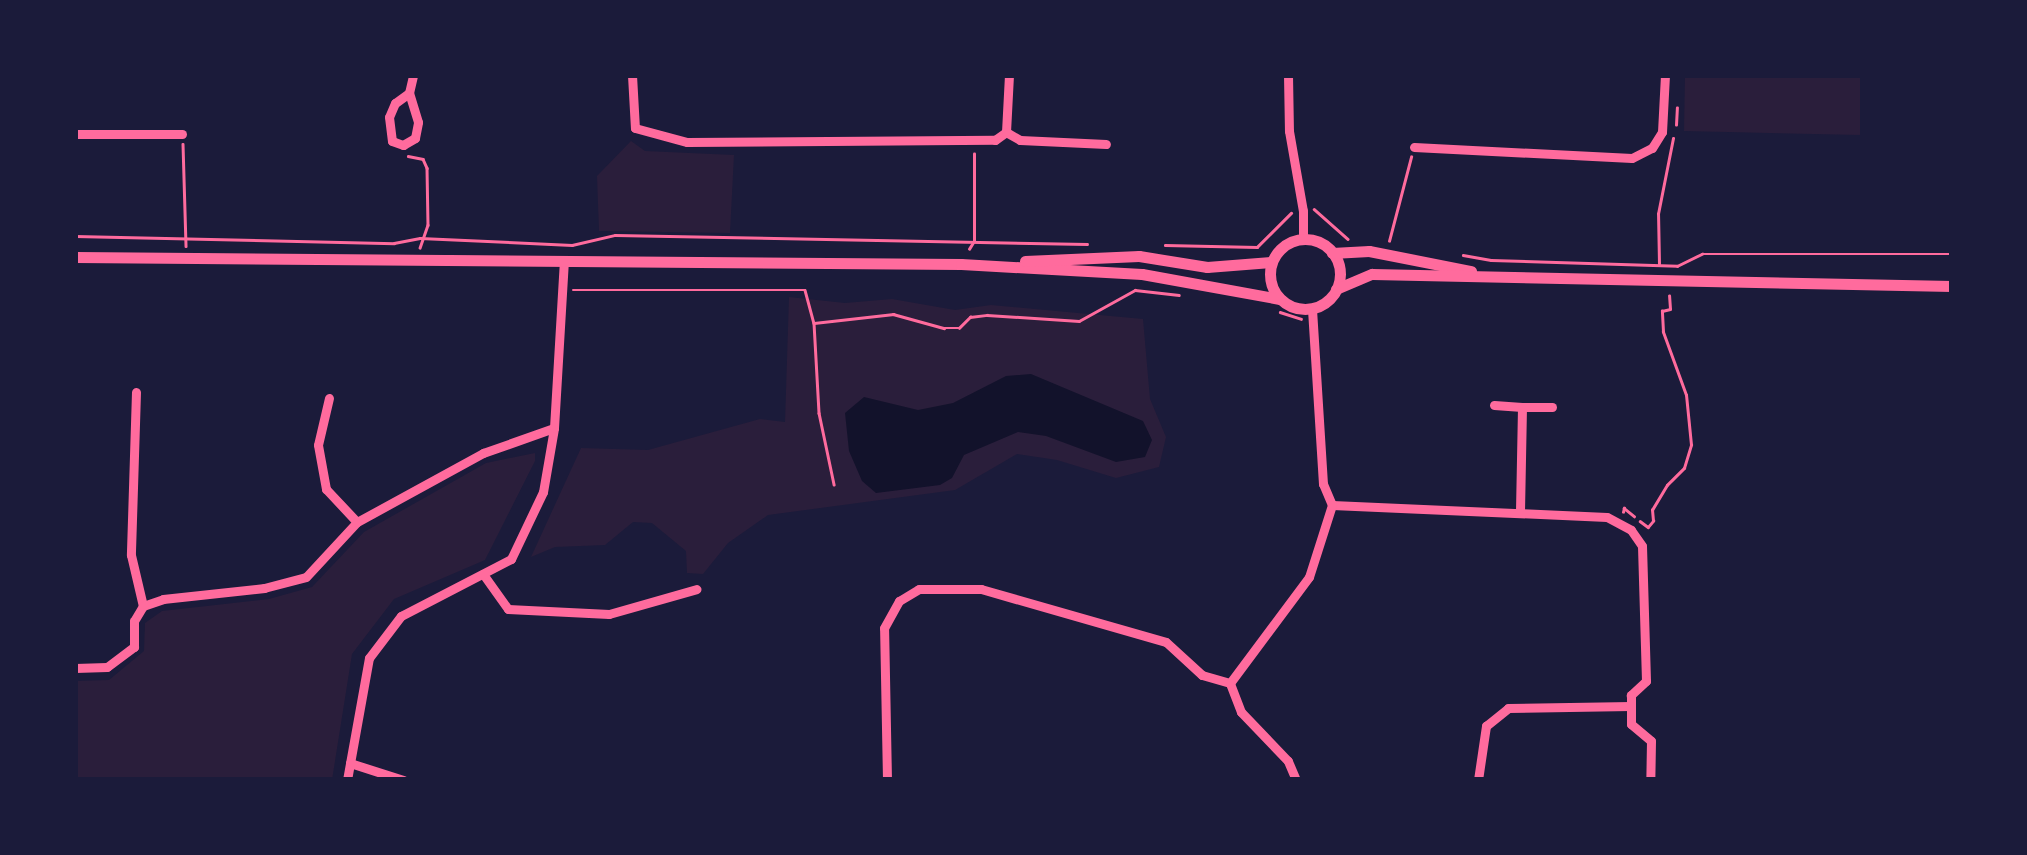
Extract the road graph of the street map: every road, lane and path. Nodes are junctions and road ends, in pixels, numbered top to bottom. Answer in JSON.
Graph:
{"nodes":[{"id":1,"x":414,"y":75,"type":"edge"},
{"id":2,"x":632,"y":75,"type":"edge"},
{"id":3,"x":1009,"y":75,"type":"edge"},
{"id":4,"x":1288,"y":75,"type":"edge"},
{"id":5,"x":1664,"y":75,"type":"edge"},
{"id":6,"x":409,"y":93,"type":"junction"},
{"id":7,"x":1676,"y":108,"type":"dead end"},
{"id":8,"x":1006,"y":132,"type":"junction"},
{"id":9,"x":75,"y":134,"type":"edge"},
{"id":10,"x":182,"y":134,"type":"joint"},
{"id":11,"x":974,"y":140,"type":"junction"},
{"id":12,"x":1106,"y":144,"type":"dead end"},
{"id":13,"x":403,"y":145,"type":"junction"},
{"id":14,"x":1414,"y":147,"type":"joint"},
{"id":15,"x":1303,"y":210,"type":"junction"},
{"id":16,"x":75,"y":236,"type":"edge"},
{"id":17,"x":186,"y":237,"type":"junction"},
{"id":18,"x":420,"y":238,"type":"junction"},
{"id":19,"x":1303,"y":239,"type":"junction"},
{"id":20,"x":974,"y":241,"type":"junction"},
{"id":21,"x":1352,"y":242,"type":"dead end"},
{"id":22,"x":1087,"y":244,"type":"dead end"},
{"id":23,"x":1162,"y":245,"type":"dead end"},
{"id":24,"x":1386,"y":247,"type":"dead end"},
{"id":25,"x":1332,"y":253,"type":"junction"},
{"id":26,"x":1952,"y":254,"type":"edge"},
{"id":27,"x":75,"y":256,"type":"edge"},
{"id":28,"x":186,"y":258,"type":"junction"},
{"id":29,"x":1457,"y":258,"type":"dead end"},
{"id":30,"x":421,"y":259,"type":"junction"},
{"id":31,"x":564,"y":260,"type":"junction"},
{"id":32,"x":1271,"y":262,"type":"junction"},
{"id":33,"x":960,"y":264,"type":"junction"},
{"id":34,"x":1659,"y":265,"type":"junction"},
{"id":35,"x":1669,"y":266,"type":"junction"},
{"id":36,"x":1491,"y":275,"type":"junction"},
{"id":37,"x":1669,"y":282,"type":"junction"},
{"id":38,"x":1952,"y":286,"type":"edge"},
{"id":39,"x":1336,"y":289,"type":"junction"},
{"id":40,"x":563,"y":290,"type":"junction"},
{"id":41,"x":1193,"y":297,"type":"dead end"},
{"id":42,"x":1275,"y":303,"type":"junction"},
{"id":43,"x":1312,"y":308,"type":"junction"},
{"id":44,"x":814,"y":323,"type":"junction"},
{"id":45,"x":1312,"y":323,"type":"junction"},
{"id":46,"x":136,"y":392,"type":"dead end"},
{"id":47,"x":329,"y":398,"type":"dead end"},
{"id":48,"x":1494,"y":405,"type":"dead end"},
{"id":49,"x":1522,"y":407,"type":"junction"},
{"id":50,"x":1552,"y":407,"type":"dead end"},
{"id":51,"x":554,"y":428,"type":"junction"},
{"id":52,"x":834,"y":484,"type":"dead end"},
{"id":53,"x":1332,"y":505,"type":"junction"},
{"id":54,"x":1520,"y":513,"type":"junction"},
{"id":55,"x":356,"y":522,"type":"junction"},
{"id":56,"x":1620,"y":523,"type":"junction"},
{"id":57,"x":483,"y":574,"type":"junction"},
{"id":58,"x":697,"y":590,"type":"dead end"},
{"id":59,"x":142,"y":606,"type":"junction"},
{"id":60,"x":75,"y":668,"type":"edge"},
{"id":61,"x":1230,"y":682,"type":"junction"},
{"id":62,"x":1630,"y":706,"type":"junction"},
{"id":63,"x":350,"y":764,"type":"junction"},
{"id":64,"x":347,"y":780,"type":"edge"},
{"id":65,"x":403,"y":780,"type":"edge"},
{"id":66,"x":886,"y":780,"type":"edge"},
{"id":67,"x":1296,"y":780,"type":"edge"},
{"id":68,"x":1478,"y":780,"type":"edge"},
{"id":69,"x":1650,"y":780,"type":"edge"}],
"edges":[{"from":1,"to":6,"type":"street"},
{"from":2,"to":11,"type":"street"},
{"from":3,"to":8,"type":"street"},
{"from":4,"to":15,"type":"street"},
{"from":5,"to":14,"type":"street"},
{"from":6,"to":13,"type":"street"},
{"from":6,"to":13,"type":"street"},
{"from":7,"to":34,"type":"path"},
{"from":8,"to":11,"type":"street"},
{"from":8,"to":12,"type":"street"},
{"from":9,"to":10,"type":"street"},
{"from":10,"to":17,"type":"path"},
{"from":11,"to":20,"type":"path"},
{"from":13,"to":18,"type":"path"},
{"from":14,"to":24,"type":"path"},
{"from":15,"to":19,"type":"street"},
{"from":15,"to":21,"type":"path"},
{"from":15,"to":23,"type":"path"},
{"from":16,"to":17,"type":"path"},
{"from":17,"to":18,"type":"path"},
{"from":17,"to":28,"type":"path"},
{"from":18,"to":20,"type":"path"},
{"from":18,"to":30,"type":"path"},
{"from":19,"to":25,"type":"street"},
{"from":19,"to":32,"type":"street"},
{"from":20,"to":22,"type":"path"},
{"from":20,"to":33,"type":"path"},
{"from":25,"to":36,"type":"street"},
{"from":25,"to":39,"type":"street"},
{"from":26,"to":35,"type":"path"},
{"from":27,"to":28,"type":"street"},
{"from":28,"to":30,"type":"street"},
{"from":29,"to":34,"type":"path"},
{"from":30,"to":31,"type":"street"},
{"from":31,"to":33,"type":"street"},
{"from":31,"to":40,"type":"street"},
{"from":32,"to":33,"type":"street"},
{"from":32,"to":42,"type":"street"},
{"from":33,"to":42,"type":"street"},
{"from":34,"to":35,"type":"path"},
{"from":35,"to":37,"type":"path"},
{"from":36,"to":37,"type":"street"},
{"from":36,"to":39,"type":"street"},
{"from":37,"to":38,"type":"street"},
{"from":37,"to":56,"type":"path"},
{"from":39,"to":43,"type":"street"},
{"from":40,"to":44,"type":"path"},
{"from":40,"to":51,"type":"street"},
{"from":41,"to":44,"type":"path"},
{"from":42,"to":43,"type":"street"},
{"from":42,"to":45,"type":"path"},
{"from":43,"to":45,"type":"street"},
{"from":44,"to":52,"type":"path"},
{"from":45,"to":53,"type":"street"},
{"from":46,"to":59,"type":"street"},
{"from":47,"to":55,"type":"street"},
{"from":48,"to":49,"type":"street"},
{"from":49,"to":50,"type":"street"},
{"from":49,"to":54,"type":"street"},
{"from":51,"to":55,"type":"street"},
{"from":51,"to":57,"type":"street"},
{"from":53,"to":54,"type":"street"},
{"from":53,"to":61,"type":"street"},
{"from":54,"to":56,"type":"street"},
{"from":55,"to":59,"type":"street"},
{"from":56,"to":62,"type":"street"},
{"from":57,"to":58,"type":"street"},
{"from":57,"to":63,"type":"street"},
{"from":59,"to":60,"type":"street"},
{"from":61,"to":66,"type":"street"},
{"from":61,"to":67,"type":"street"},
{"from":62,"to":68,"type":"street"},
{"from":62,"to":69,"type":"street"},
{"from":63,"to":64,"type":"street"},
{"from":63,"to":65,"type":"street"}]}
